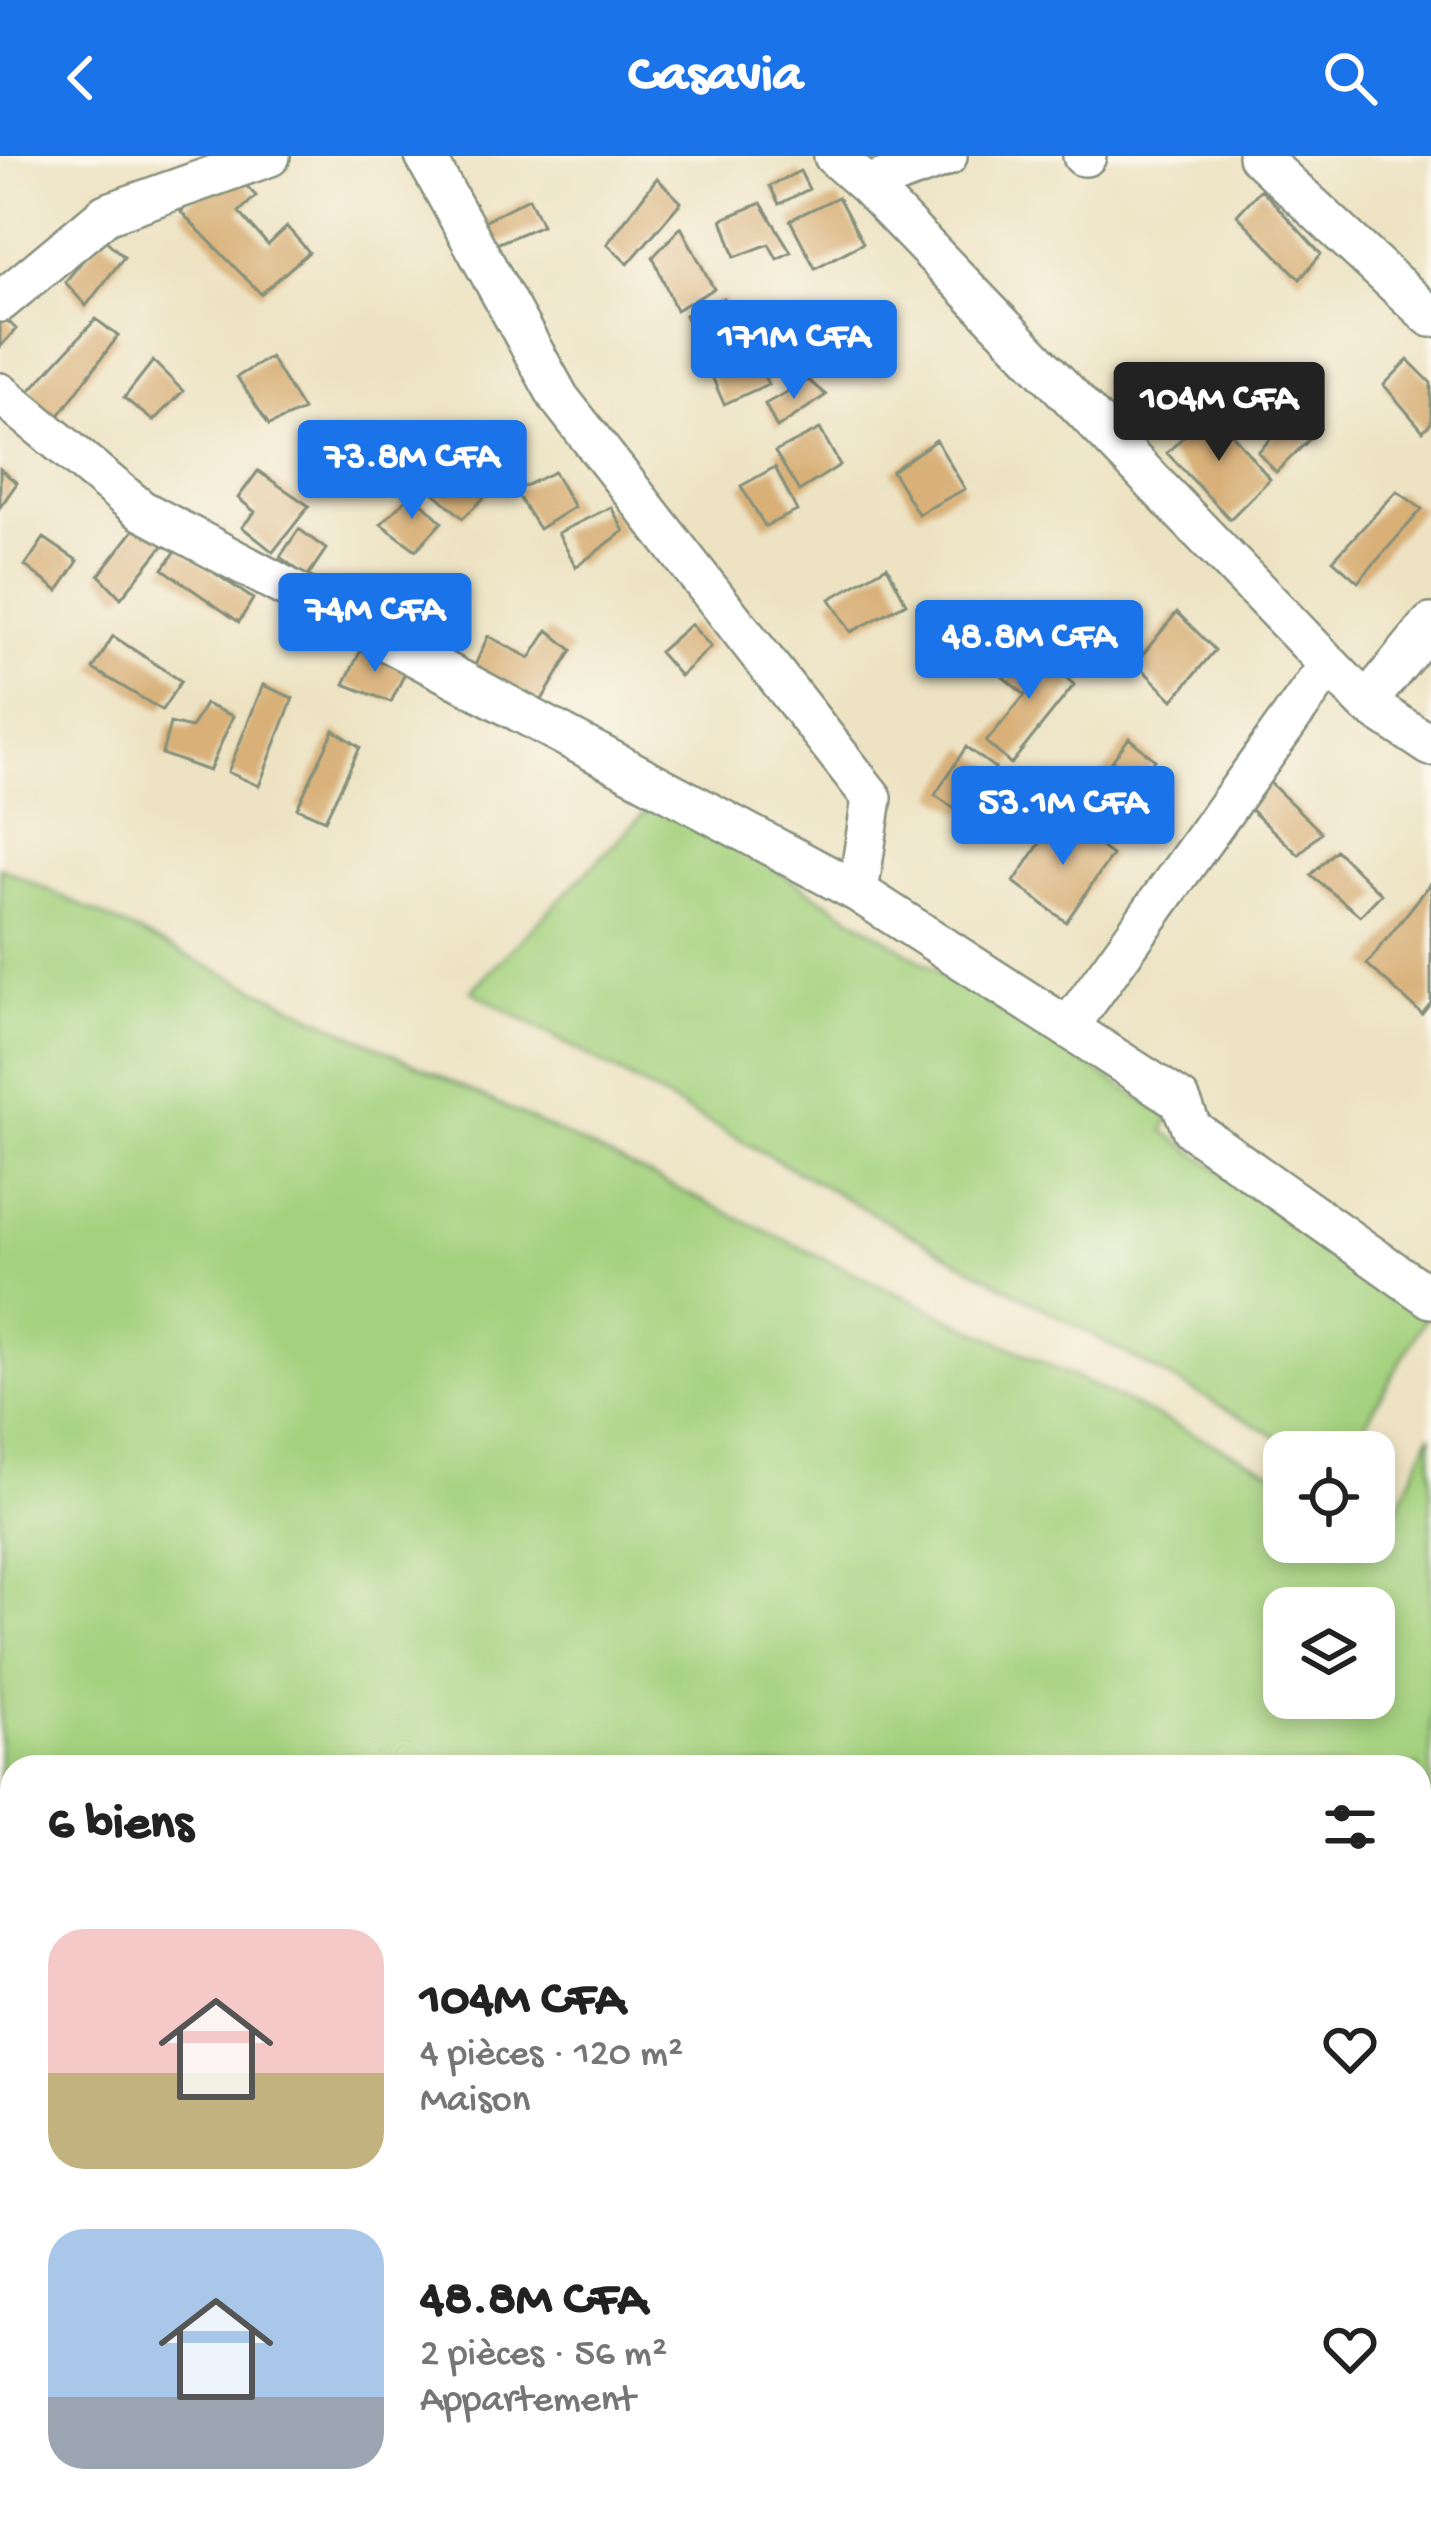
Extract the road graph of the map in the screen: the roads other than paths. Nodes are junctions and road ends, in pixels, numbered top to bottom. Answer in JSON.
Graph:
{"nodes":[{"id":1,"x":270,"y":156,"type":"edge"},
{"id":2,"x":425,"y":156,"type":"edge"},
{"id":3,"x":834,"y":156,"type":"edge"},
{"id":4,"x":947,"y":156,"type":"edge"},
{"id":5,"x":1258,"y":156,"type":"edge"},
{"id":6,"x":867,"y":185,"type":"junction"},
{"id":7,"x":0,"y":302,"type":"edge"},
{"id":8,"x":1431,"y":317,"type":"edge"},
{"id":9,"x":0,"y":394,"type":"edge"},
{"id":10,"x":1431,"y":624,"type":"edge"},
{"id":11,"x":1329,"y":665,"type":"junction"},
{"id":12,"x":1366,"y":703,"type":"junction"},
{"id":13,"x":1431,"y":746,"type":"edge"},
{"id":14,"x":858,"y":892,"type":"junction"},
{"id":15,"x":1068,"y":1028,"type":"junction"},
{"id":16,"x":1431,"y":1298,"type":"edge"}],
"edges":[{"from":1,"to":7,"type":"street"},
{"from":2,"to":14,"type":"street"},
{"from":3,"to":6,"type":"street"},
{"from":4,"to":6,"type":"street"},
{"from":5,"to":8,"type":"street"},
{"from":6,"to":11,"type":"street"},
{"from":9,"to":14,"type":"street"},
{"from":10,"to":12,"type":"street"},
{"from":11,"to":12,"type":"street"},
{"from":11,"to":15,"type":"street"},
{"from":12,"to":13,"type":"street"},
{"from":14,"to":15,"type":"street"},
{"from":15,"to":16,"type":"street"}]}
